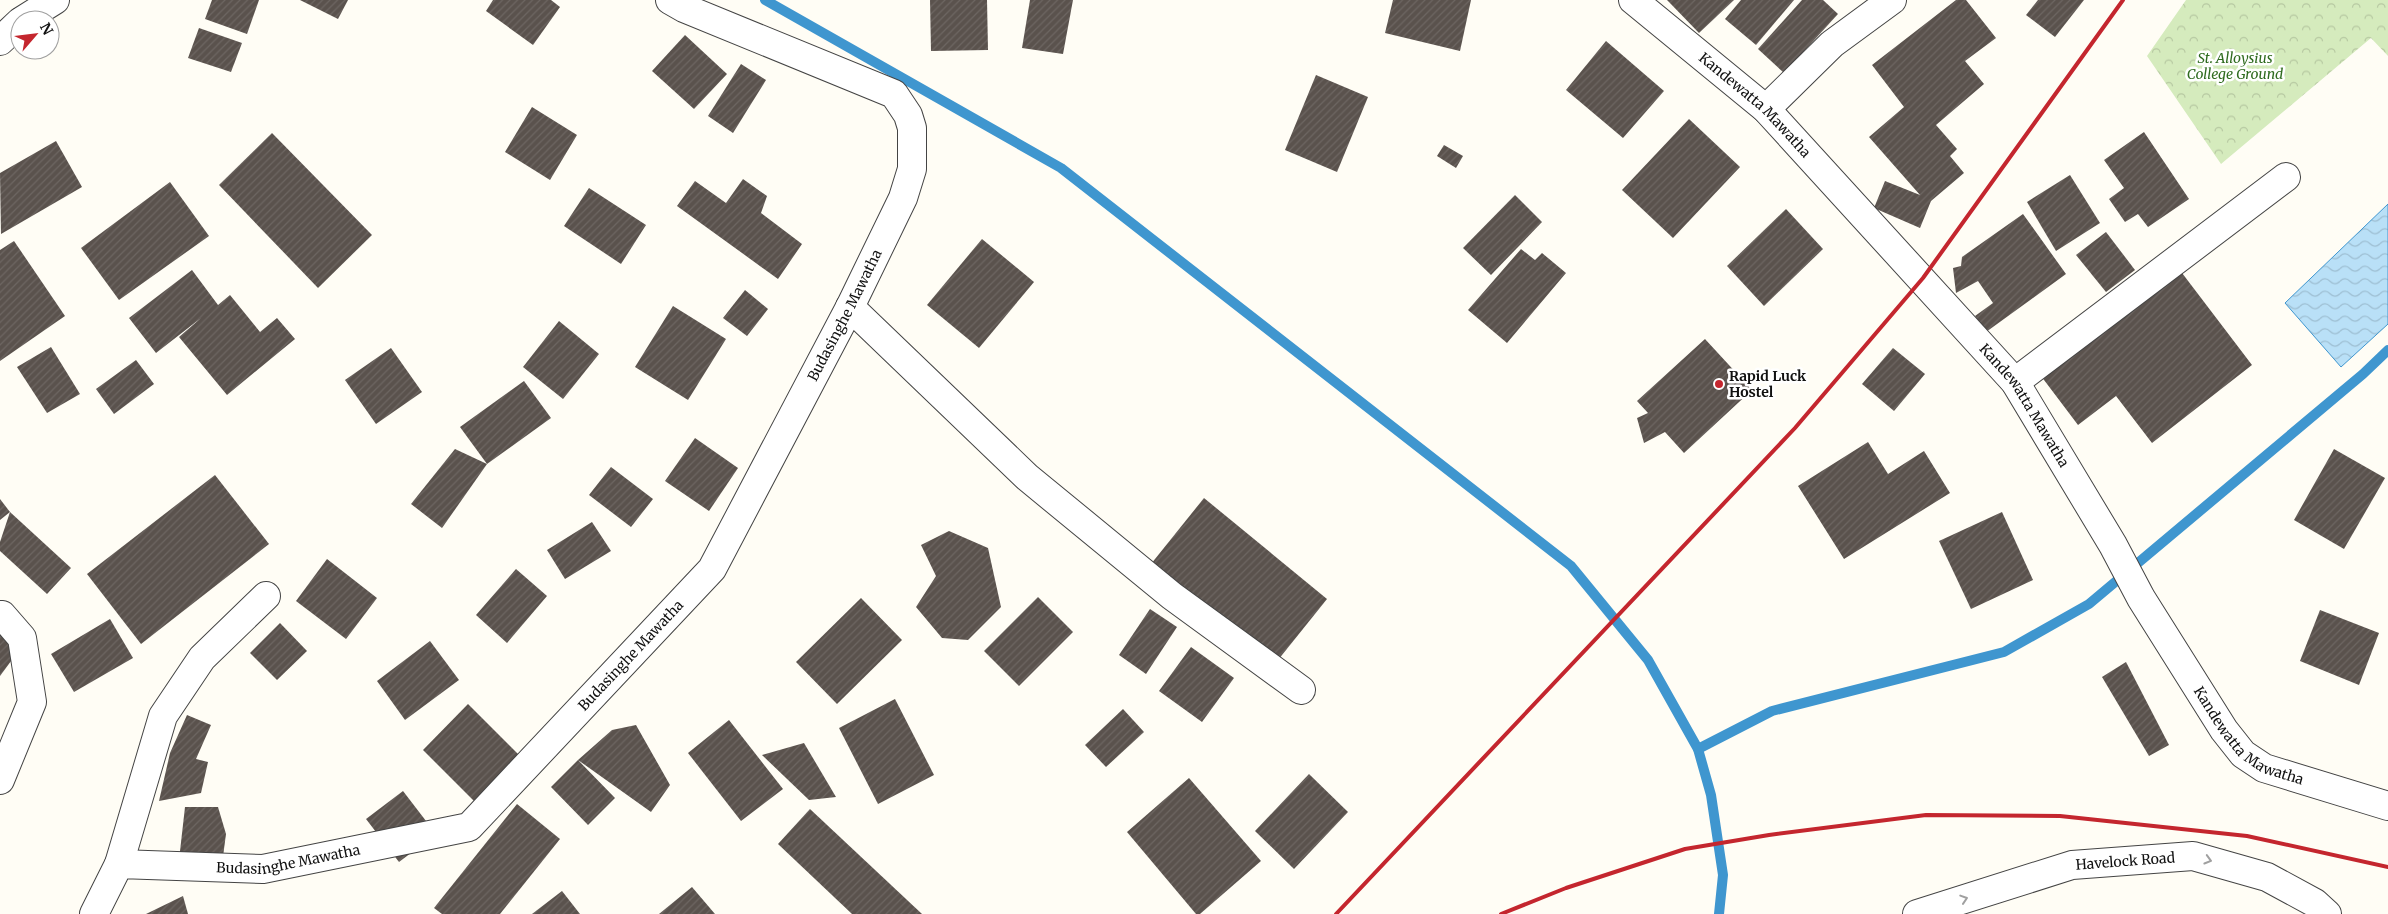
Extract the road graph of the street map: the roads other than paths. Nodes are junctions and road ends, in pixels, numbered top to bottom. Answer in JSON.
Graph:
{"nodes":[{"id":1,"x":55,"y":0,"type":"edge"},
{"id":2,"x":1632,"y":0,"type":"edge"},
{"id":3,"x":1892,"y":0,"type":"edge"},
{"id":4,"x":680,"y":3,"type":"edge"},
{"id":5,"x":39,"y":10,"type":"edge"},
{"id":6,"x":10,"y":31,"type":"edge"},
{"id":7,"x":0,"y":41,"type":"edge"},
{"id":8,"x":1766,"y":109,"type":"junction"},
{"id":9,"x":2286,"y":177,"type":"dead end"},
{"id":10,"x":850,"y":307,"type":"junction"},
{"id":11,"x":2015,"y":382,"type":"junction"},
{"id":12,"x":266,"y":596,"type":"dead end"},
{"id":13,"x":2,"y":615,"type":"dead end"},
{"id":14,"x":1300,"y":690,"type":"dead end"},
{"id":15,"x":0,"y":780,"type":"edge"},
{"id":16,"x":2388,"y":806,"type":"edge"},
{"id":17,"x":119,"y":864,"type":"junction"},
{"id":18,"x":94,"y":914,"type":"edge"},
{"id":19,"x":1918,"y":914,"type":"edge"},
{"id":20,"x":2326,"y":914,"type":"edge"}],
"edges":[{"from":1,"to":5,"type":"street"},
{"from":2,"to":8,"type":"street","name":"Kandewatta Mawatha"},
{"from":3,"to":8,"type":"street"},
{"from":4,"to":10,"type":"street","name":"Budasinghe Mawatha"},
{"from":6,"to":7,"type":"street"},
{"from":8,"to":11,"type":"street","name":"Kandewatta Mawatha"},
{"from":9,"to":11,"type":"street"},
{"from":10,"to":14,"type":"street"},
{"from":10,"to":17,"type":"street","name":"Budasinghe Mawatha"},
{"from":11,"to":16,"type":"street","name":"Kandewatta Mawatha"},
{"from":12,"to":17,"type":"street"},
{"from":13,"to":15,"type":"street"},
{"from":17,"to":18,"type":"street"},
{"from":19,"to":20,"type":"street","name":"Havelock Road","one_way":true}]}
